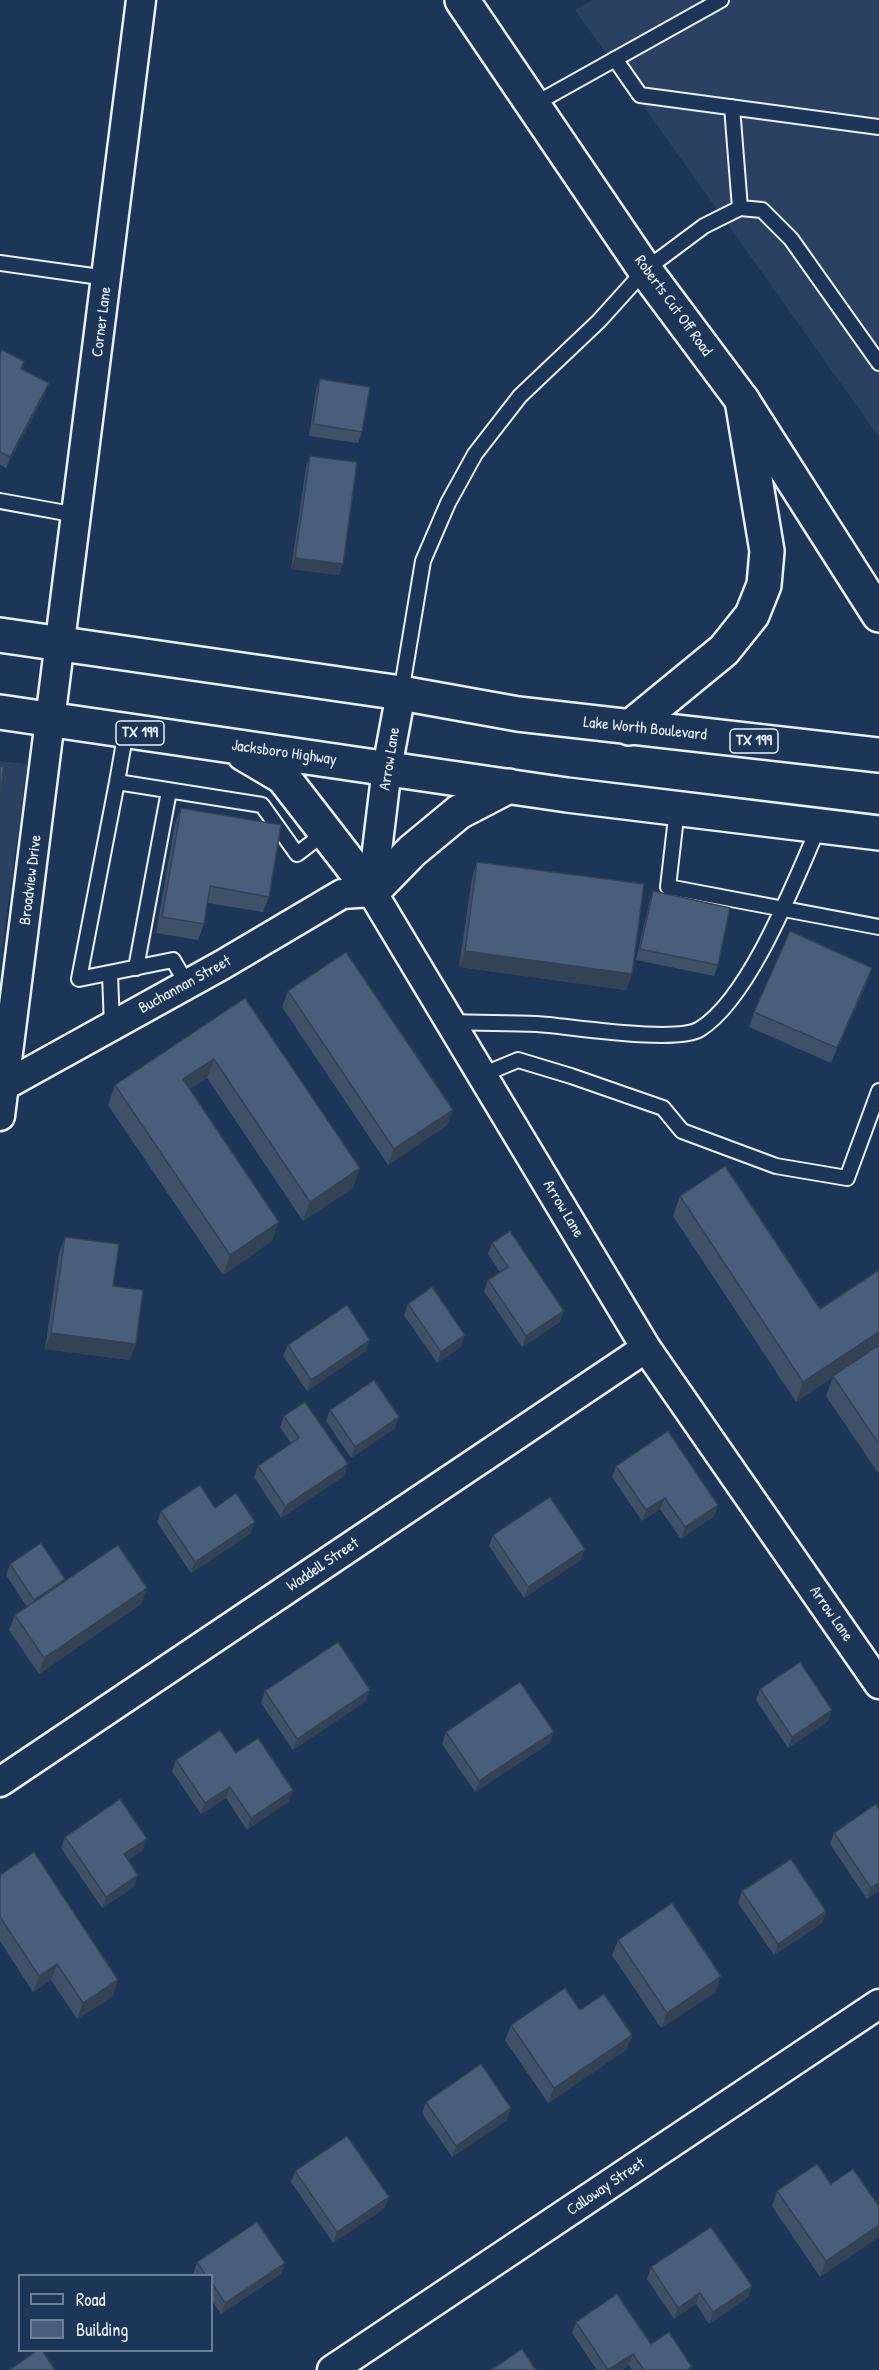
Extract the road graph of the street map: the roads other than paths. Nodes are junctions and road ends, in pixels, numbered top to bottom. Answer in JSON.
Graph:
{"nodes":[{"id":1,"x":141,"y":0,"type":"edge"},
{"id":2,"x":462,"y":0,"type":"edge"},
{"id":3,"x":721,"y":0,"type":"edge"},
{"id":4,"x":615,"y":59,"type":"junction"},
{"id":5,"x":533,"y":105,"type":"junction"},
{"id":6,"x":732,"y":107,"type":"junction"},
{"id":7,"x":879,"y":127,"type":"edge"},
{"id":8,"x":740,"y":208,"type":"junction"},
{"id":9,"x":0,"y":263,"type":"edge"},
{"id":10,"x":645,"y":270,"type":"junction"},
{"id":11,"x":107,"y":278,"type":"junction"},
{"id":12,"x":879,"y":363,"type":"edge"},
{"id":13,"x":742,"y":400,"type":"junction"},
{"id":14,"x":0,"y":501,"type":"edge"},
{"id":15,"x":77,"y":515,"type":"junction"},
{"id":16,"x":879,"y":615,"type":"edge"},
{"id":17,"x":0,"y":635,"type":"edge"},
{"id":18,"x":62,"y":644,"type":"junction"},
{"id":19,"x":401,"y":693,"type":"junction"},
{"id":20,"x":0,"y":712,"type":"edge"},
{"id":21,"x":52,"y":719,"type":"junction"},
{"id":22,"x":629,"y":728,"type":"junction"},
{"id":23,"x":126,"y":731,"type":"junction"},
{"id":24,"x":230,"y":745,"type":"junction"},
{"id":25,"x":879,"y":755,"type":"edge"},
{"id":26,"x":387,"y":768,"type":"junction"},
{"id":27,"x":117,"y":782,"type":"junction"},
{"id":28,"x":509,"y":786,"type":"junction"},
{"id":29,"x":169,"y":790,"type":"junction"},
{"id":30,"x":676,"y":809,"type":"junction"},
{"id":31,"x":819,"y":826,"type":"junction"},
{"id":32,"x":326,"y":832,"type":"junction"},
{"id":33,"x":879,"y":833,"type":"edge"},
{"id":34,"x":372,"y":892,"type":"junction"},
{"id":35,"x":783,"y":909,"type":"junction"},
{"id":36,"x":879,"y":927,"type":"edge"},
{"id":37,"x":136,"y":968,"type":"junction"},
{"id":38,"x":110,"y":974,"type":"junction"},
{"id":39,"x":187,"y":984,"type":"junction"},
{"id":40,"x":450,"y":1022,"type":"junction"},
{"id":41,"x":112,"y":1026,"type":"junction"},
{"id":42,"x":482,"y":1075,"type":"junction"},
{"id":43,"x":3,"y":1086,"type":"edge"},
{"id":44,"x":879,"y":1091,"type":"edge"},
{"id":45,"x":0,"y":1116,"type":"edge"},
{"id":46,"x":646,"y":1348,"type":"junction"},
{"id":47,"x":879,"y":1684,"type":"edge"},
{"id":48,"x":0,"y":1782,"type":"edge"},
{"id":49,"x":879,"y":2004,"type":"edge"},
{"id":50,"x":332,"y":2370,"type":"edge"}],
"edges":[{"from":1,"to":11,"type":"street","name":"Corner Lane"},
{"from":2,"to":5,"type":"main road","name":"Roberts Cut Off Road"},
{"from":3,"to":4,"type":"lane"},
{"from":4,"to":5,"type":"lane"},
{"from":4,"to":6,"type":"lane"},
{"from":5,"to":10,"type":"main road","name":"Roberts Cut Off Road"},
{"from":6,"to":7,"type":"lane"},
{"from":6,"to":8,"type":"lane"},
{"from":8,"to":10,"type":"lane"},
{"from":8,"to":12,"type":"lane"},
{"from":9,"to":11,"type":"lane"},
{"from":10,"to":13,"type":"main road","name":"Roberts Cut Off Road"},
{"from":10,"to":19,"type":"lane"},
{"from":11,"to":15,"type":"street","name":"Corner Lane"},
{"from":13,"to":16,"type":"main road","name":"Roberts Cut Off Road"},
{"from":13,"to":22,"type":"main road"},
{"from":14,"to":15,"type":"lane"},
{"from":15,"to":18,"type":"street","name":"Corner Lane"},
{"from":17,"to":18,"type":"main road","number":"TX 199"},
{"from":18,"to":19,"type":"main road","number":"TX 199"},
{"from":18,"to":21,"type":"street","name":"Broadview Drive"},
{"from":19,"to":22,"type":"main road","name":"Lake Worth Boulevard","number":"TX 199"},
{"from":19,"to":26,"type":"street","name":"Arrow Lane"},
{"from":20,"to":21,"type":"main road","name":"Jacksboro Highway","number":"TX 199"},
{"from":21,"to":23,"type":"main road","name":"Jacksboro Highway","number":"TX 199"},
{"from":21,"to":43,"type":"street","name":"Broadview Drive"},
{"from":22,"to":25,"type":"main road","name":"Lake Worth Boulevard","number":"TX 199"},
{"from":23,"to":24,"type":"main road","name":"Jacksboro Highway","number":"TX 199"},
{"from":23,"to":27,"type":"lane"},
{"from":24,"to":26,"type":"main road","name":"Jacksboro Highway","number":"TX 199"},
{"from":24,"to":32,"type":"main road"},
{"from":26,"to":28,"type":"main road","name":"Jacksboro Highway","number":"TX 199"},
{"from":26,"to":34,"type":"street","name":"Arrow Lane"},
{"from":27,"to":29,"type":"lane"},
{"from":27,"to":38,"type":"lane"},
{"from":28,"to":30,"type":"main road","name":"Jacksboro Highway","number":"TX 199"},
{"from":28,"to":34,"type":"main road"},
{"from":29,"to":32,"type":"lane"},
{"from":29,"to":37,"type":"lane"},
{"from":30,"to":31,"type":"main road","number":"TX 199"},
{"from":30,"to":35,"type":"lane"},
{"from":31,"to":33,"type":"main road","number":"TX 199"},
{"from":31,"to":35,"type":"lane"},
{"from":32,"to":34,"type":"main road"},
{"from":34,"to":39,"type":"street","name":"Buchannan Street"},
{"from":34,"to":40,"type":"street","name":"Arrow Lane"},
{"from":35,"to":36,"type":"lane"},
{"from":35,"to":40,"type":"lane"},
{"from":37,"to":38,"type":"lane"},
{"from":37,"to":39,"type":"lane"},
{"from":38,"to":41,"type":"lane"},
{"from":39,"to":41,"type":"street","name":"Buchannan Street"},
{"from":40,"to":42,"type":"street","name":"Arrow Lane"},
{"from":41,"to":43,"type":"street","name":"Buchannan Street"},
{"from":42,"to":44,"type":"lane"},
{"from":42,"to":46,"type":"street","name":"Arrow Lane"},
{"from":43,"to":45,"type":"street","name":"Broadview Drive"},
{"from":46,"to":47,"type":"street","name":"Arrow Lane"},
{"from":46,"to":48,"type":"street","name":"Waddell Street"},
{"from":49,"to":50,"type":"street","name":"Calloway Street"}]}
